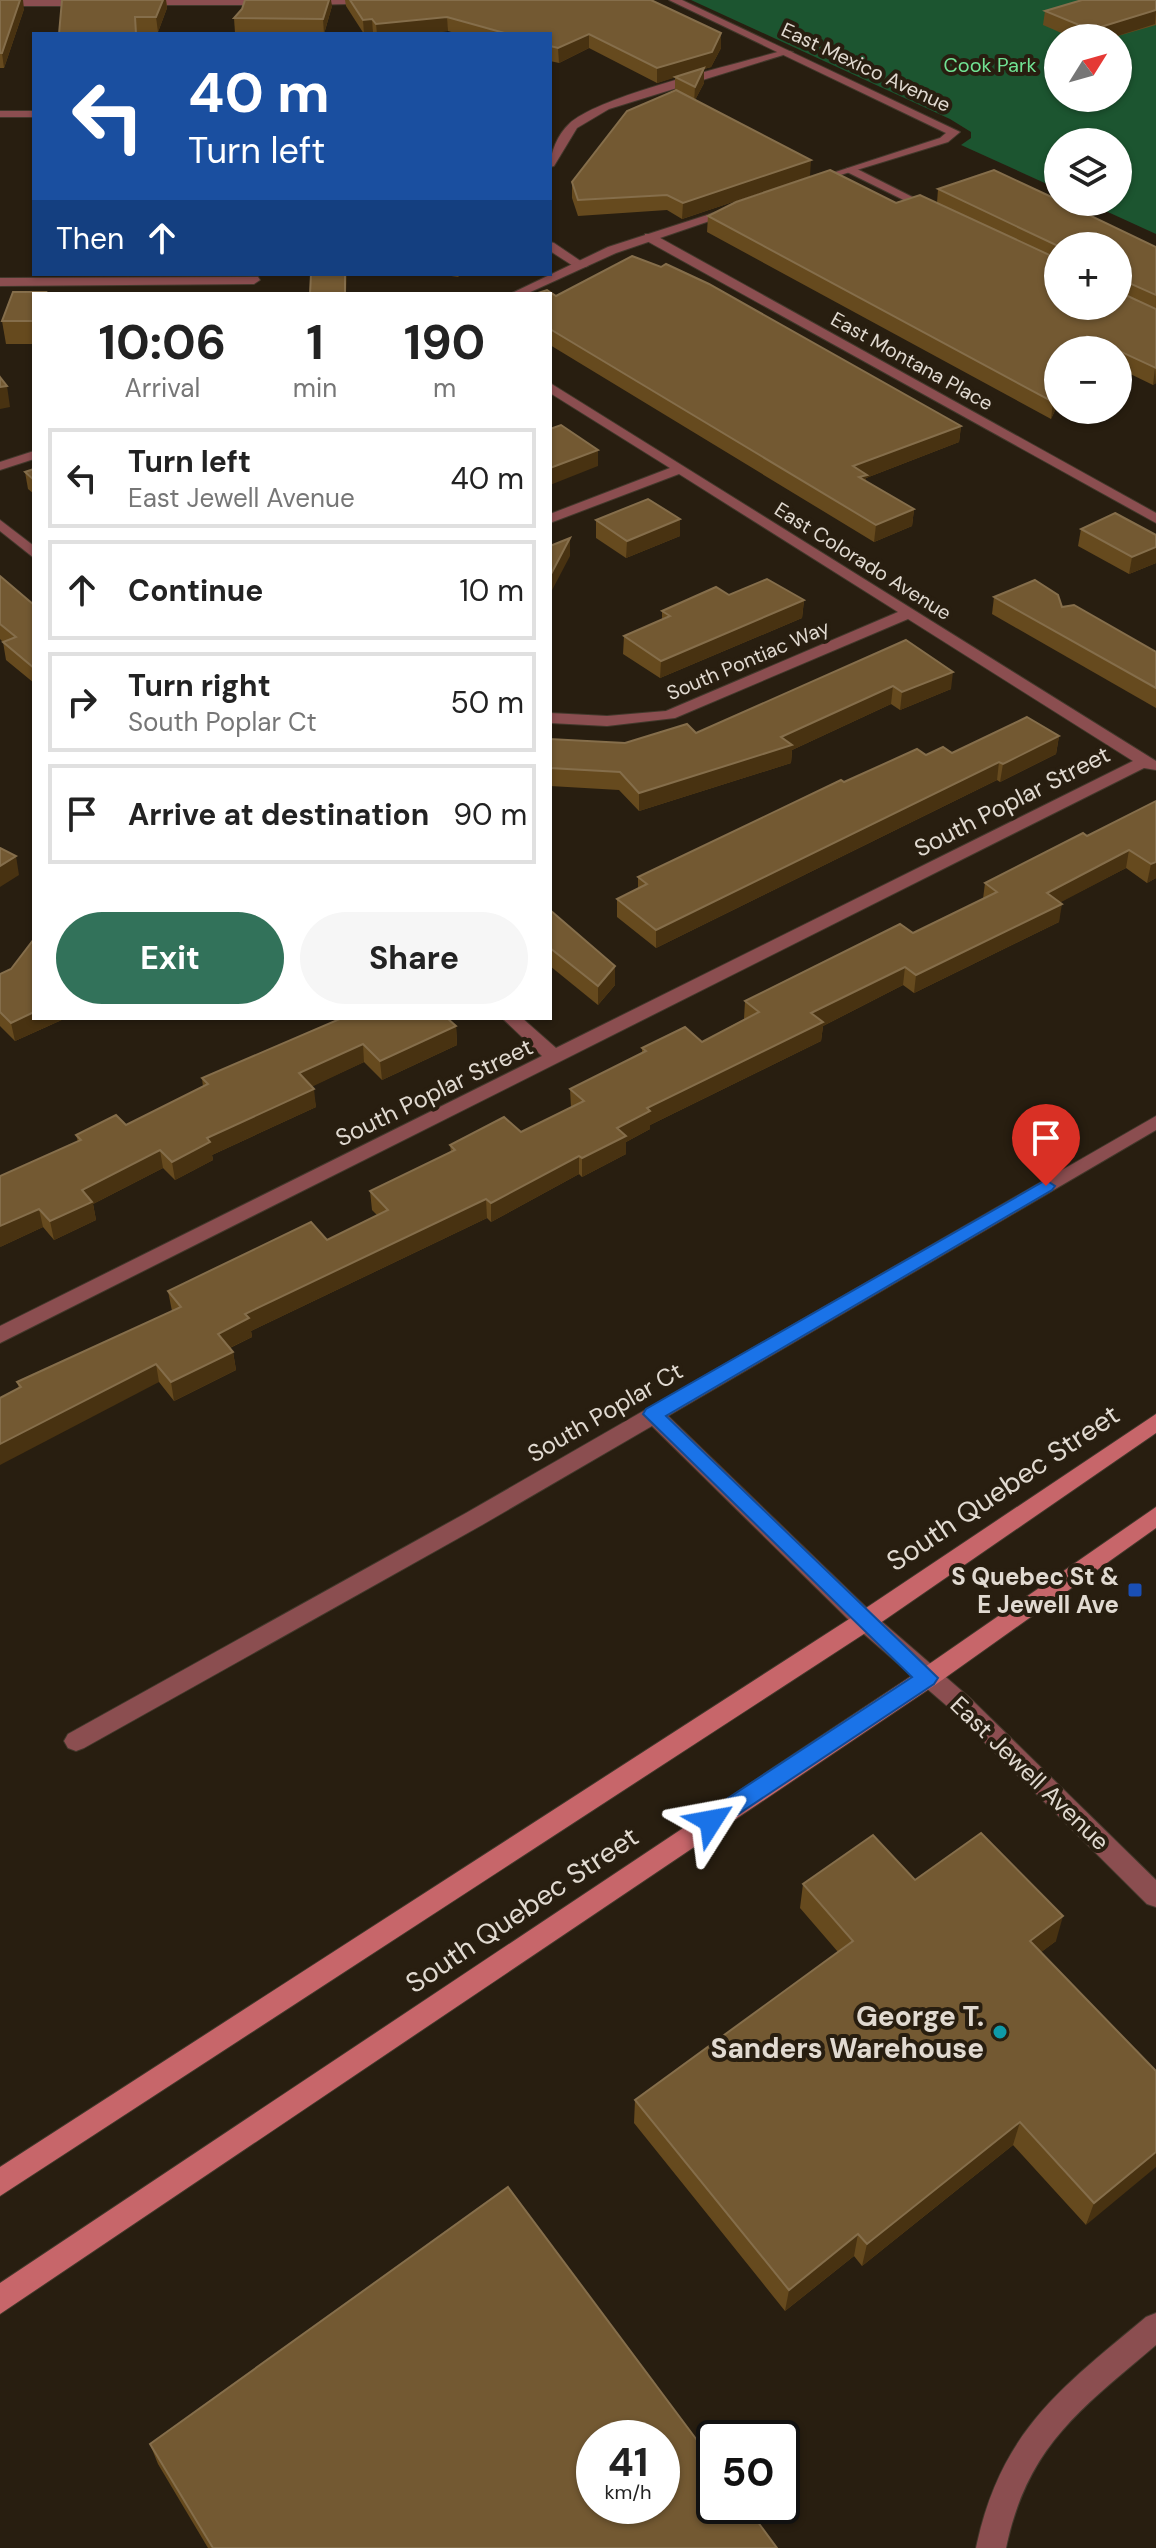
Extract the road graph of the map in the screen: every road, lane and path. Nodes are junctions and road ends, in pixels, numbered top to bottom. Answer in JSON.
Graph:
{"nodes":[{"id":1,"x":397,"y":0,"type":"edge"},
{"id":2,"x":674,"y":0,"type":"edge"},
{"id":3,"x":203,"y":1,"type":"edge"},
{"id":4,"x":125,"y":2,"type":"edge"},
{"id":5,"x":279,"y":2,"type":"edge"},
{"id":6,"x":294,"y":2,"type":"edge"},
{"id":7,"x":0,"y":3,"type":"edge"},
{"id":8,"x":94,"y":3,"type":"edge"},
{"id":9,"x":788,"y":52,"type":"junction"},
{"id":10,"x":0,"y":114,"type":"edge"},
{"id":11,"x":32,"y":114,"type":"edge"},
{"id":12,"x":552,"y":161,"type":"edge"},
{"id":13,"x":851,"y":170,"type":"junction"},
{"id":14,"x":808,"y":185,"type":"edge"},
{"id":15,"x":750,"y":204,"type":"edge"},
{"id":16,"x":948,"y":217,"type":"edge"},
{"id":17,"x":649,"y":237,"type":"junction"},
{"id":18,"x":552,"y":247,"type":"edge"},
{"id":19,"x":582,"y":266,"type":"junction"},
{"id":20,"x":254,"y":277,"type":"edge"},
{"id":21,"x":0,"y":282,"type":"edge"},
{"id":22,"x":521,"y":292,"type":"edge"},
{"id":23,"x":552,"y":388,"type":"edge"},
{"id":24,"x":32,"y":456,"type":"edge"},
{"id":25,"x":0,"y":466,"type":"edge"},
{"id":26,"x":680,"y":469,"type":"junction"},
{"id":27,"x":552,"y":518,"type":"edge"},
{"id":28,"x":1156,"y":519,"type":"edge"},
{"id":29,"x":0,"y":524,"type":"edge"},
{"id":30,"x":32,"y":552,"type":"edge"},
{"id":31,"x":909,"y":613,"type":"junction"},
{"id":32,"x":552,"y":718,"type":"edge"},
{"id":33,"x":1150,"y":764,"type":"edge"},
{"id":34,"x":513,"y":1020,"type":"edge"},
{"id":35,"x":556,"y":1058,"type":"junction"},
{"id":36,"x":1156,"y":1122,"type":"edge"},
{"id":37,"x":0,"y":1335,"type":"edge"},
{"id":38,"x":653,"y":1414,"type":"junction"},
{"id":39,"x":1156,"y":1422,"type":"edge"},
{"id":40,"x":1156,"y":1516,"type":"edge"},
{"id":41,"x":865,"y":1621,"type":"junction"},
{"id":42,"x":927,"y":1678,"type":"junction"},
{"id":43,"x":76,"y":1741,"type":"dead end"},
{"id":44,"x":1156,"y":1896,"type":"edge"},
{"id":45,"x":0,"y":2183,"type":"edge"},
{"id":46,"x":0,"y":2300,"type":"edge"},
{"id":47,"x":1156,"y":2327,"type":"edge"},
{"id":48,"x":991,"y":2548,"type":"edge"}],
"edges":[{"from":1,"to":6,"type":"street"},
{"from":2,"to":9,"type":"street","name":"East Mexico Avenue"},
{"from":3,"to":4,"type":"street"},
{"from":3,"to":5,"type":"street"},
{"from":7,"to":8,"type":"street"},
{"from":9,"to":12,"type":"street"},
{"from":9,"to":13,"type":"street","name":"East Mexico Avenue"},
{"from":10,"to":11,"type":"street"},
{"from":13,"to":14,"type":"street"},
{"from":13,"to":16,"type":"street"},
{"from":15,"to":17,"type":"street"},
{"from":17,"to":19,"type":"street"},
{"from":17,"to":28,"type":"street","name":"East Montana Place"},
{"from":18,"to":19,"type":"street"},
{"from":19,"to":22,"type":"street"},
{"from":20,"to":21,"type":"street"},
{"from":23,"to":26,"type":"street","name":"East Colorado Avenue"},
{"from":24,"to":25,"type":"street"},
{"from":26,"to":27,"type":"street"},
{"from":26,"to":31,"type":"street","name":"East Colorado Avenue"},
{"from":29,"to":30,"type":"street"},
{"from":31,"to":32,"type":"street","name":"South Pontiac Way"},
{"from":31,"to":33,"type":"street","name":"East Colorado Avenue"},
{"from":33,"to":35,"type":"street","name":"South Poplar Street"},
{"from":34,"to":35,"type":"street"},
{"from":35,"to":37,"type":"street","name":"South Poplar Street"},
{"from":36,"to":38,"type":"street","name":"South Poplar Ct"},
{"from":38,"to":41,"type":"street","name":"East Jewell Avenue"},
{"from":38,"to":43,"type":"street","name":"South Poplar Ct"},
{"from":39,"to":41,"type":"main road","name":"South Quebec Street"},
{"from":40,"to":42,"type":"main road","name":"South Quebec Street"},
{"from":41,"to":42,"type":"street","name":"East Jewell Avenue"},
{"from":41,"to":45,"type":"main road","name":"South Quebec Street"},
{"from":42,"to":44,"type":"street","name":"East Jewell Avenue"},
{"from":42,"to":46,"type":"main road","name":"South Quebec Street"},
{"from":47,"to":48,"type":"street"}]}
